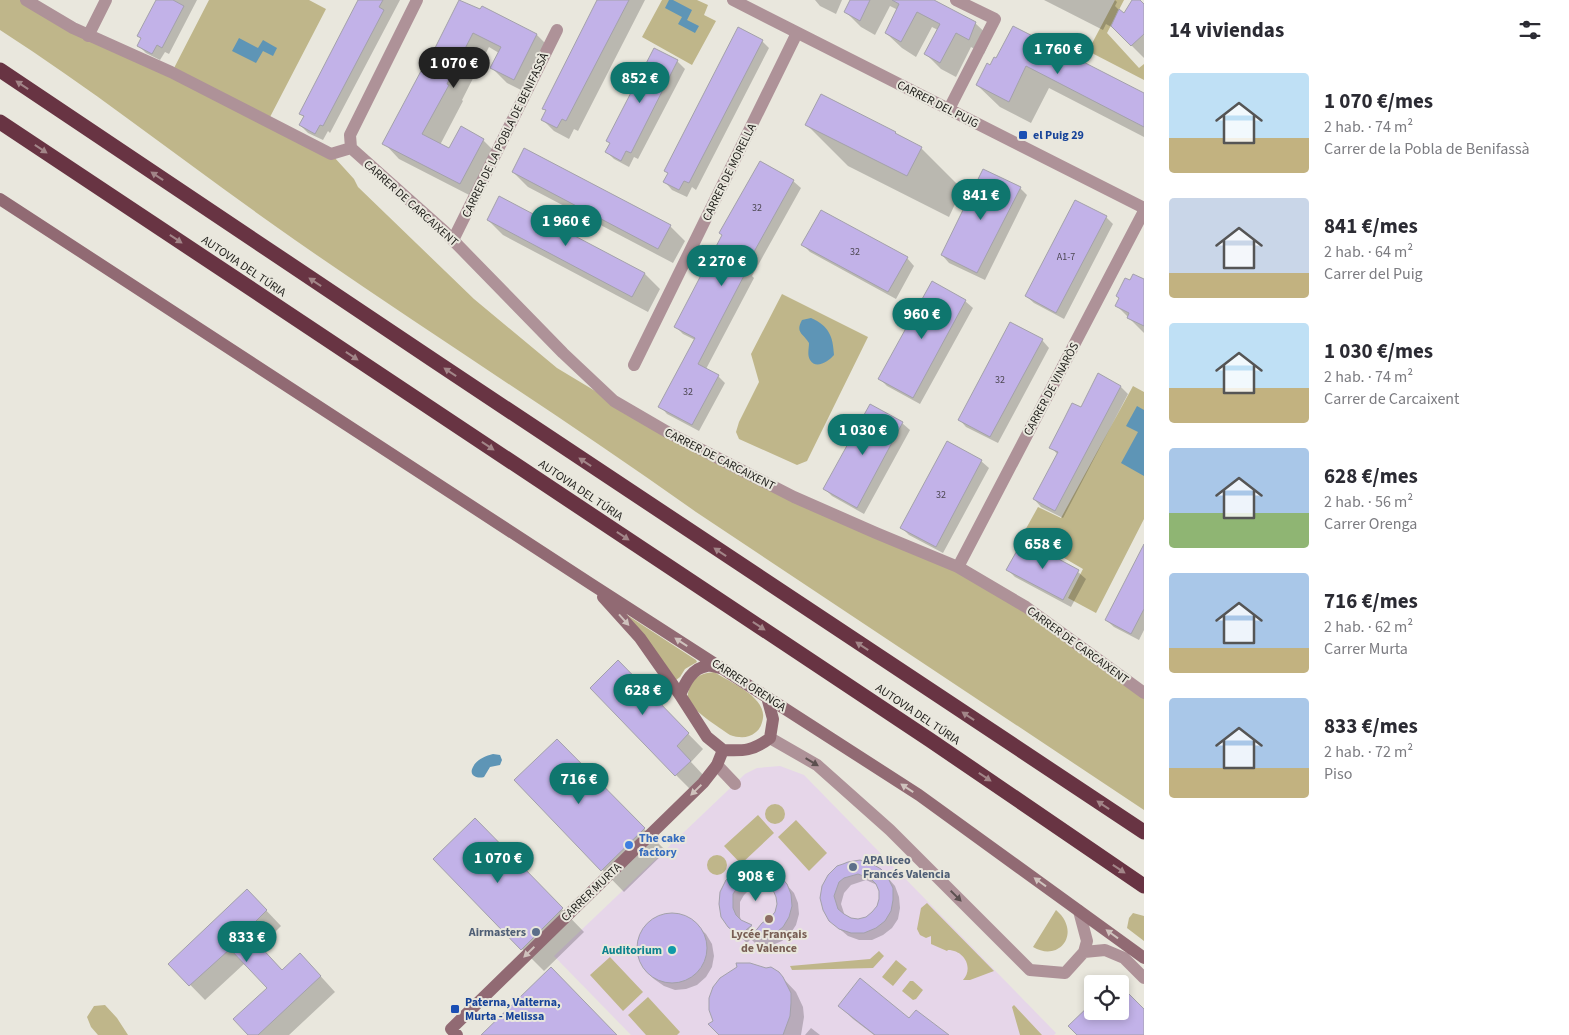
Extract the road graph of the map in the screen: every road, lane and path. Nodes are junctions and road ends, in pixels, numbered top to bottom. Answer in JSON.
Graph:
{"nodes":[{"id":1,"x":26,"y":0,"type":"edge"},
{"id":2,"x":106,"y":0,"type":"edge"},
{"id":3,"x":416,"y":0,"type":"edge"},
{"id":4,"x":733,"y":0,"type":"edge"},
{"id":5,"x":956,"y":0,"type":"edge"},
{"id":6,"x":557,"y":30,"type":"dead end"},
{"id":7,"x":797,"y":33,"type":"junction"},
{"id":8,"x":88,"y":36,"type":"junction"},
{"id":9,"x":0,"y":70,"type":"edge"},
{"id":10,"x":949,"y":109,"type":"junction"},
{"id":11,"x":0,"y":122,"type":"edge"},
{"id":12,"x":351,"y":148,"type":"junction"},
{"id":13,"x":0,"y":198,"type":"edge"},
{"id":14,"x":1144,"y":210,"type":"edge"},
{"id":15,"x":453,"y":240,"type":"junction"},
{"id":16,"x":634,"y":366,"type":"dead end"},
{"id":17,"x":958,"y":567,"type":"junction"},
{"id":18,"x":591,"y":584,"type":"junction"},
{"id":19,"x":722,"y":668,"type":"junction"},
{"id":20,"x":1144,"y":693,"type":"edge"},
{"id":21,"x":680,"y":695,"type":"junction"},
{"id":22,"x":767,"y":697,"type":"junction"},
{"id":23,"x":770,"y":738,"type":"junction"},
{"id":24,"x":723,"y":750,"type":"junction"},
{"id":25,"x":717,"y":765,"type":"junction"},
{"id":26,"x":734,"y":784,"type":"dead end"},
{"id":27,"x":1144,"y":832,"type":"edge"},
{"id":28,"x":1144,"y":886,"type":"edge"},
{"id":29,"x":1080,"y":911,"type":"junction"},
{"id":30,"x":1084,"y":952,"type":"junction"},
{"id":31,"x":1144,"y":958,"type":"edge"},
{"id":32,"x":1144,"y":978,"type":"edge"},
{"id":33,"x":454,"y":1032,"type":"edge"}],
"edges":[{"from":1,"to":8,"type":"street"},
{"from":2,"to":8,"type":"street"},
{"from":3,"to":12,"type":"street"},
{"from":4,"to":7,"type":"street","name":"CARRER DEL PUIG"},
{"from":5,"to":10,"type":"street"},
{"from":6,"to":15,"type":"street","name":"CARRER DE LA POBLA DE BENIFASSÀ"},
{"from":7,"to":10,"type":"street","name":"CARRER DEL PUIG"},
{"from":7,"to":16,"type":"street","name":"CARRER DE MORELLA"},
{"from":8,"to":12,"type":"street"},
{"from":27,"to":9,"type":"highway","name":"AUTOVIA DEL TÚRIA","one_way":true},
{"from":10,"to":14,"type":"street","name":"CARRER DEL PUIG"},
{"from":11,"to":28,"type":"highway","name":"AUTOVIA DEL TÚRIA","one_way":true},
{"from":12,"to":15,"type":"street","name":"CARRER DE CARCAIXENT"},
{"from":13,"to":18,"type":"street"},
{"from":14,"to":17,"type":"street","name":"CARRER DE VINARÒS"},
{"from":15,"to":17,"type":"street","name":"CARRER DE CARCAIXENT"},
{"from":17,"to":20,"type":"street","name":"CARRER DE CARCAIXENT"},
{"from":19,"to":18,"type":"street","name":"CARRER ORENGA","one_way":true},
{"from":18,"to":21,"type":"street","one_way":true},
{"from":19,"to":21,"type":"street"},
{"from":19,"to":22,"type":"street","name":"CARRER ORENGA"},
{"from":21,"to":24,"type":"street"},
{"from":22,"to":23,"type":"street"},
{"from":29,"to":22,"type":"street","name":"CARRER ORENGA","one_way":true},
{"from":23,"to":24,"type":"street"},
{"from":23,"to":30,"type":"street","one_way":true},
{"from":24,"to":25,"type":"street","name":"CARRER MURTA"},
{"from":25,"to":26,"type":"street"},
{"from":25,"to":33,"type":"street","name":"CARRER MURTA","one_way":true},
{"from":29,"to":30,"type":"street"},
{"from":31,"to":29,"type":"street","name":"CARRER ORENGA","one_way":true},
{"from":30,"to":32,"type":"street"}]}
